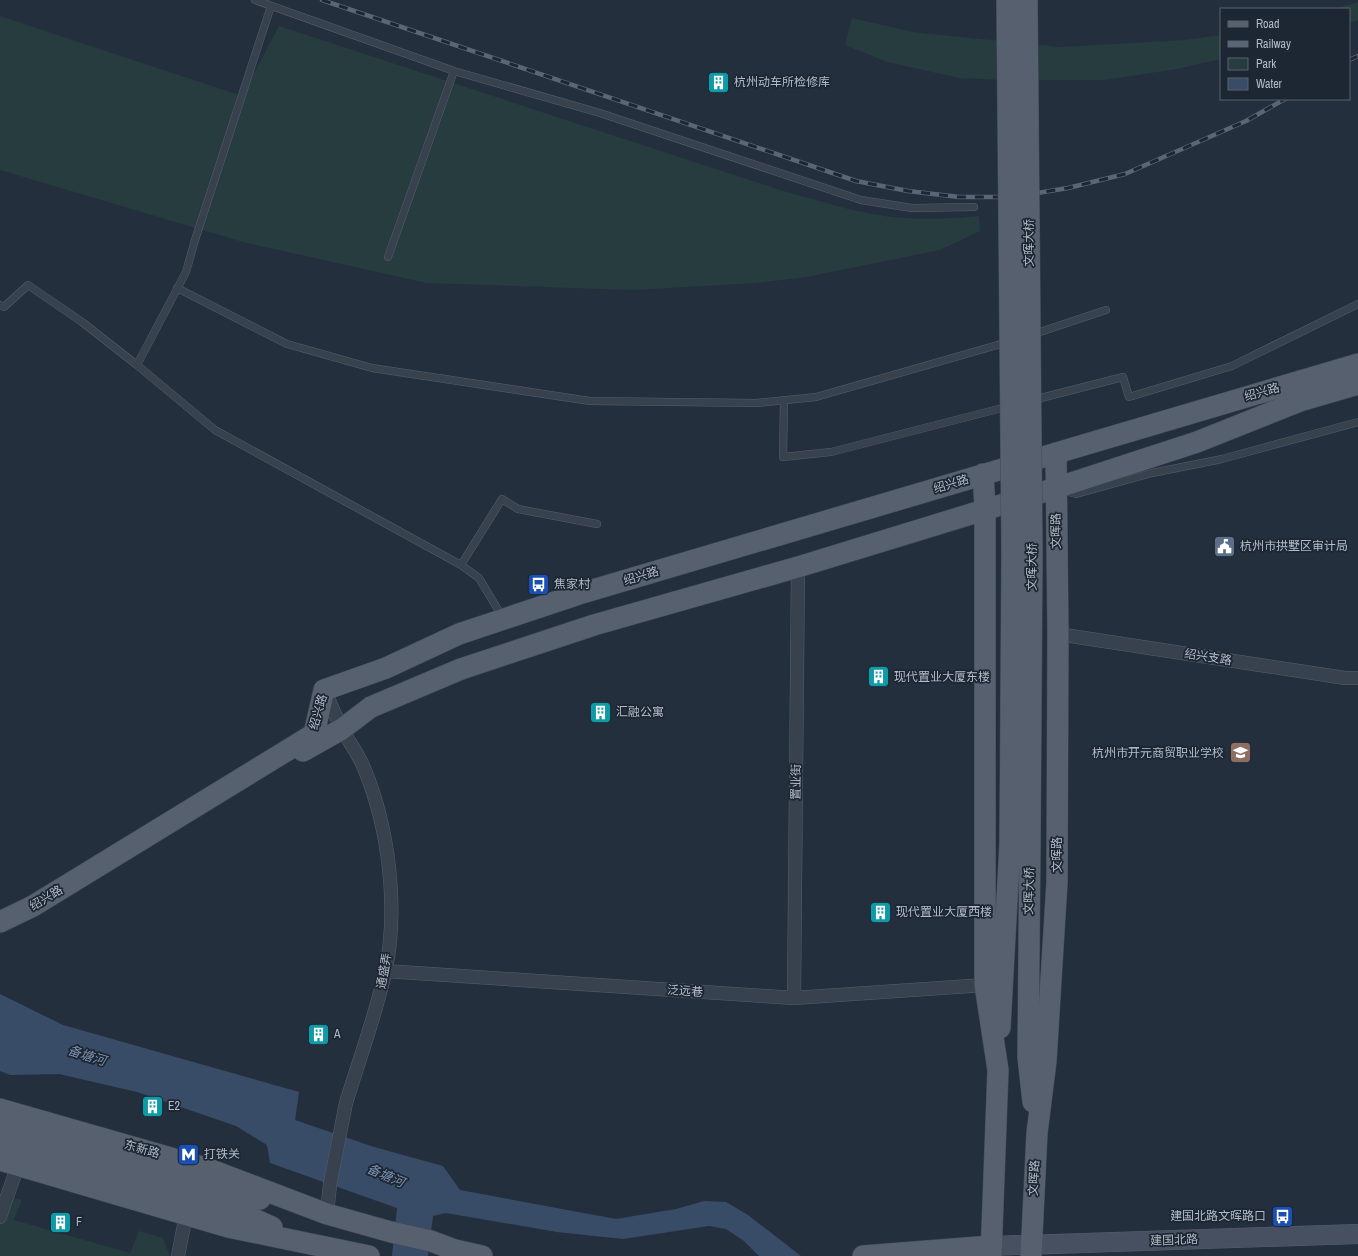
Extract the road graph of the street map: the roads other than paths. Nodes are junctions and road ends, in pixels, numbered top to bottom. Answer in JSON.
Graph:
{"nodes":[{"id":1,"x":255,"y":0,"type":"edge"},
{"id":2,"x":1007,"y":0,"type":"edge"},
{"id":3,"x":1027,"y":0,"type":"edge"},
{"id":4,"x":271,"y":6,"type":"junction"},
{"id":5,"x":454,"y":72,"type":"junction"},
{"id":6,"x":974,"y":207,"type":"dead end"},
{"id":7,"x":388,"y":257,"type":"dead end"},
{"id":8,"x":178,"y":288,"type":"junction"},
{"id":9,"x":1358,"y":304,"type":"edge"},
{"id":10,"x":0,"y":305,"type":"edge"},
{"id":11,"x":1106,"y":310,"type":"dead end"},
{"id":12,"x":1358,"y":364,"type":"edge"},
{"id":13,"x":137,"y":365,"type":"junction"},
{"id":14,"x":1358,"y":384,"type":"edge"},
{"id":15,"x":784,"y":400,"type":"junction"},
{"id":16,"x":1023,"y":403,"type":"dead end"},
{"id":17,"x":1015,"y":405,"type":"dead end"},
{"id":18,"x":1358,"y":422,"type":"edge"},
{"id":19,"x":1056,"y":453,"type":"junction"},
{"id":20,"x":983,"y":474,"type":"junction"},
{"id":21,"x":1056,"y":488,"type":"junction"},
{"id":22,"x":985,"y":508,"type":"junction"},
{"id":23,"x":596,"y":524,"type":"dead end"},
{"id":24,"x":461,"y":565,"type":"junction"},
{"id":25,"x":798,"y":566,"type":"junction"},
{"id":26,"x":504,"y":619,"type":"junction"},
{"id":27,"x":1058,"y":634,"type":"junction"},
{"id":28,"x":1358,"y":678,"type":"edge"},
{"id":29,"x":324,"y":690,"type":"junction"},
{"id":30,"x":342,"y":729,"type":"junction"},
{"id":31,"x":1020,"y":844,"type":"junction"},
{"id":32,"x":0,"y":922,"type":"edge"},
{"id":33,"x":0,"y":935,"type":"edge"},
{"id":34,"x":385,"y":971,"type":"junction"},
{"id":35,"x":984,"y":985,"type":"junction"},
{"id":36,"x":794,"y":998,"type":"junction"},
{"id":37,"x":998,"y":1070,"type":"junction"},
{"id":38,"x":0,"y":1108,"type":"edge"},
{"id":39,"x":0,"y":1128,"type":"edge"},
{"id":40,"x":1037,"y":1133,"type":"junction"},
{"id":41,"x":0,"y":1144,"type":"edge"},
{"id":42,"x":9,"y":1162,"type":"edge"},
{"id":43,"x":305,"y":1204,"type":"junction"},
{"id":44,"x":328,"y":1214,"type":"junction"},
{"id":45,"x":186,"y":1215,"type":"junction"},
{"id":46,"x":0,"y":1217,"type":"edge"},
{"id":47,"x":1358,"y":1234,"type":"edge"},
{"id":48,"x":300,"y":1240,"type":"junction"},
{"id":49,"x":1031,"y":1250,"type":"edge"},
{"id":50,"x":991,"y":1251,"type":"edge"},
{"id":51,"x":178,"y":1256,"type":"edge"},
{"id":52,"x":369,"y":1256,"type":"edge"},
{"id":53,"x":482,"y":1256,"type":"edge"},
{"id":54,"x":863,"y":1256,"type":"edge"}],
"edges":[{"from":1,"to":4,"type":"lane"},
{"from":2,"to":31,"type":"main road","name":"文晖大桥","bridge":true},
{"from":3,"to":31,"type":"main road","name":"文晖大桥","bridge":true},
{"from":4,"to":5,"type":"lane"},
{"from":4,"to":8,"type":"lane"},
{"from":5,"to":6,"type":"lane"},
{"from":5,"to":7,"type":"lane"},
{"from":8,"to":13,"type":"lane"},
{"from":8,"to":15,"type":"lane"},
{"from":9,"to":16,"type":"lane"},
{"from":10,"to":13,"type":"lane"},
{"from":11,"to":15,"type":"lane"},
{"from":12,"to":19,"type":"main road","name":"绍兴路"},
{"from":13,"to":24,"type":"lane"},
{"from":14,"to":21,"type":"main road","name":"绍兴路"},
{"from":15,"to":17,"type":"lane"},
{"from":18,"to":21,"type":"lane"},
{"from":19,"to":20,"type":"main road","name":"绍兴路"},
{"from":19,"to":21,"type":"main road","name":"文晖路"},
{"from":20,"to":22,"type":"main road"},
{"from":20,"to":26,"type":"main road","name":"绍兴路"},
{"from":21,"to":22,"type":"main road","name":"绍兴路"},
{"from":21,"to":27,"type":"main road","name":"文晖路"},
{"from":22,"to":25,"type":"main road","name":"绍兴路"},
{"from":22,"to":35,"type":"main road"},
{"from":23,"to":24,"type":"lane"},
{"from":24,"to":26,"type":"lane"},
{"from":25,"to":30,"type":"main road","name":"绍兴路"},
{"from":25,"to":36,"type":"street","name":"置业街"},
{"from":26,"to":29,"type":"main road","name":"绍兴路"},
{"from":27,"to":28,"type":"street","name":"绍兴支路"},
{"from":27,"to":40,"type":"main road","name":"文晖路"},
{"from":29,"to":30,"type":"street","name":"通盛弄"},
{"from":29,"to":32,"type":"main road","name":"绍兴路"},
{"from":30,"to":33,"type":"main road","name":"绍兴路"},
{"from":30,"to":34,"type":"street","name":"通盛弄"},
{"from":31,"to":37,"type":"main road","name":"文晖大桥"},
{"from":31,"to":40,"type":"main road","name":"文晖大桥"},
{"from":34,"to":36,"type":"street","name":"泛远巷"},
{"from":34,"to":44,"type":"street","name":"通盛弄","bridge":true},
{"from":35,"to":36,"type":"street","name":"泛远巷"},
{"from":35,"to":37,"type":"main road"},
{"from":37,"to":50,"type":"main road"},
{"from":38,"to":43,"type":"main road","name":"东新路"},
{"from":39,"to":43,"type":"main road","name":"东新路"},
{"from":40,"to":49,"type":"main road","name":"文晖路"},
{"from":41,"to":48,"type":"main road"},
{"from":42,"to":45,"type":"main road"},
{"from":42,"to":46,"type":"street"},
{"from":43,"to":44,"type":"main road","name":"东新路"},
{"from":44,"to":53,"type":"main road","name":"东新路"},
{"from":45,"to":48,"type":"main road"},
{"from":45,"to":51,"type":"street"},
{"from":47,"to":49,"type":"main road","name":"建国北路"},
{"from":48,"to":52,"type":"main road"},
{"from":49,"to":50,"type":"main road","name":"建国北路"},
{"from":50,"to":54,"type":"main road"}]}
